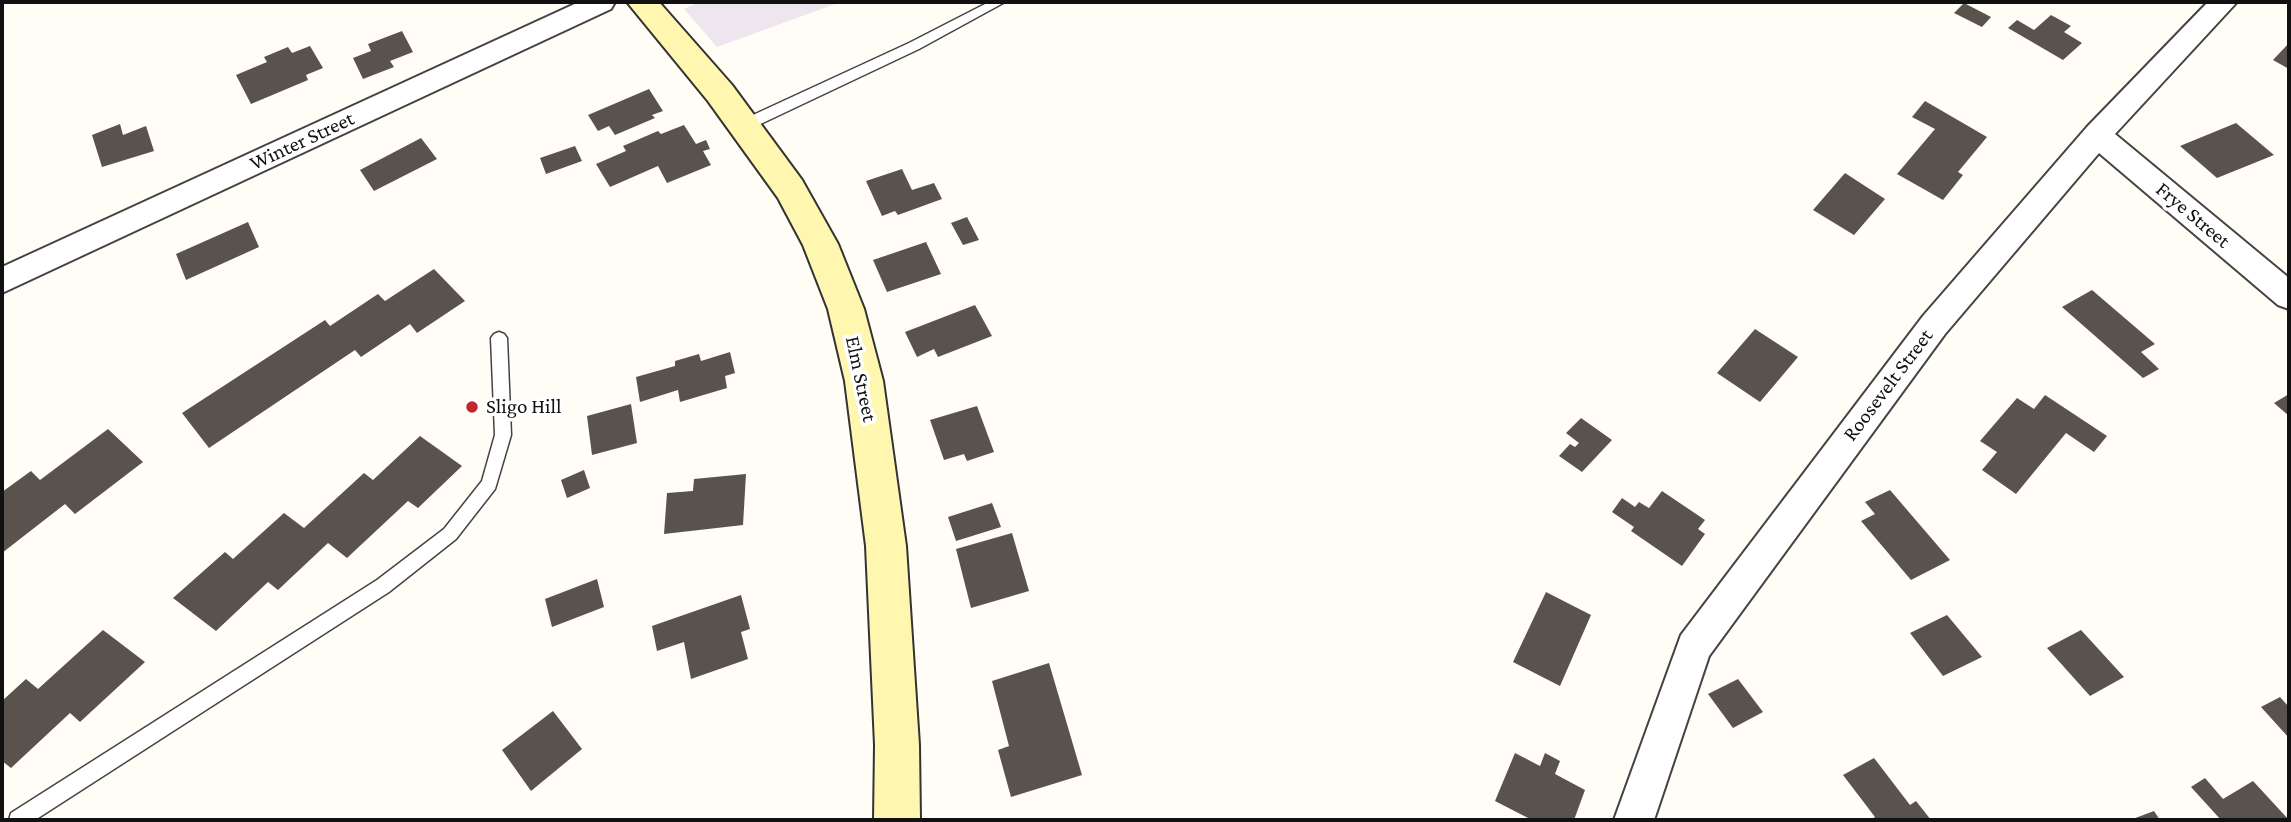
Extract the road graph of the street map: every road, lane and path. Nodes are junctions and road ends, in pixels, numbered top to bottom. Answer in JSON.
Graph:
{"nodes":[{"id":1,"x":602,"y":2,"type":"edge"},
{"id":2,"x":642,"y":2,"type":"edge"},
{"id":3,"x":999,"y":2,"type":"edge"},
{"id":4,"x":2224,"y":2,"type":"edge"},
{"id":5,"x":745,"y":125,"type":"junction"},
{"id":6,"x":2097,"y":135,"type":"junction"},
{"id":7,"x":2,"y":281,"type":"edge"},
{"id":8,"x":2289,"y":296,"type":"edge"},
{"id":9,"x":499,"y":338,"type":"dead end"},
{"id":10,"x":18,"y":820,"type":"edge"},
{"id":11,"x":897,"y":820,"type":"edge"},
{"id":12,"x":1634,"y":820,"type":"edge"}],
"edges":[{"from":1,"to":7,"type":"street","name":"Winter Street"},
{"from":2,"to":5,"type":"street","name":"Elm Street"},
{"from":3,"to":5,"type":"lane"},
{"from":4,"to":6,"type":"street","name":"Roosevelt Street"},
{"from":5,"to":11,"type":"street","name":"Elm Street"},
{"from":6,"to":8,"type":"street","name":"Frye Street"},
{"from":6,"to":12,"type":"street","name":"Roosevelt Street"},
{"from":9,"to":10,"type":"lane"}]}
